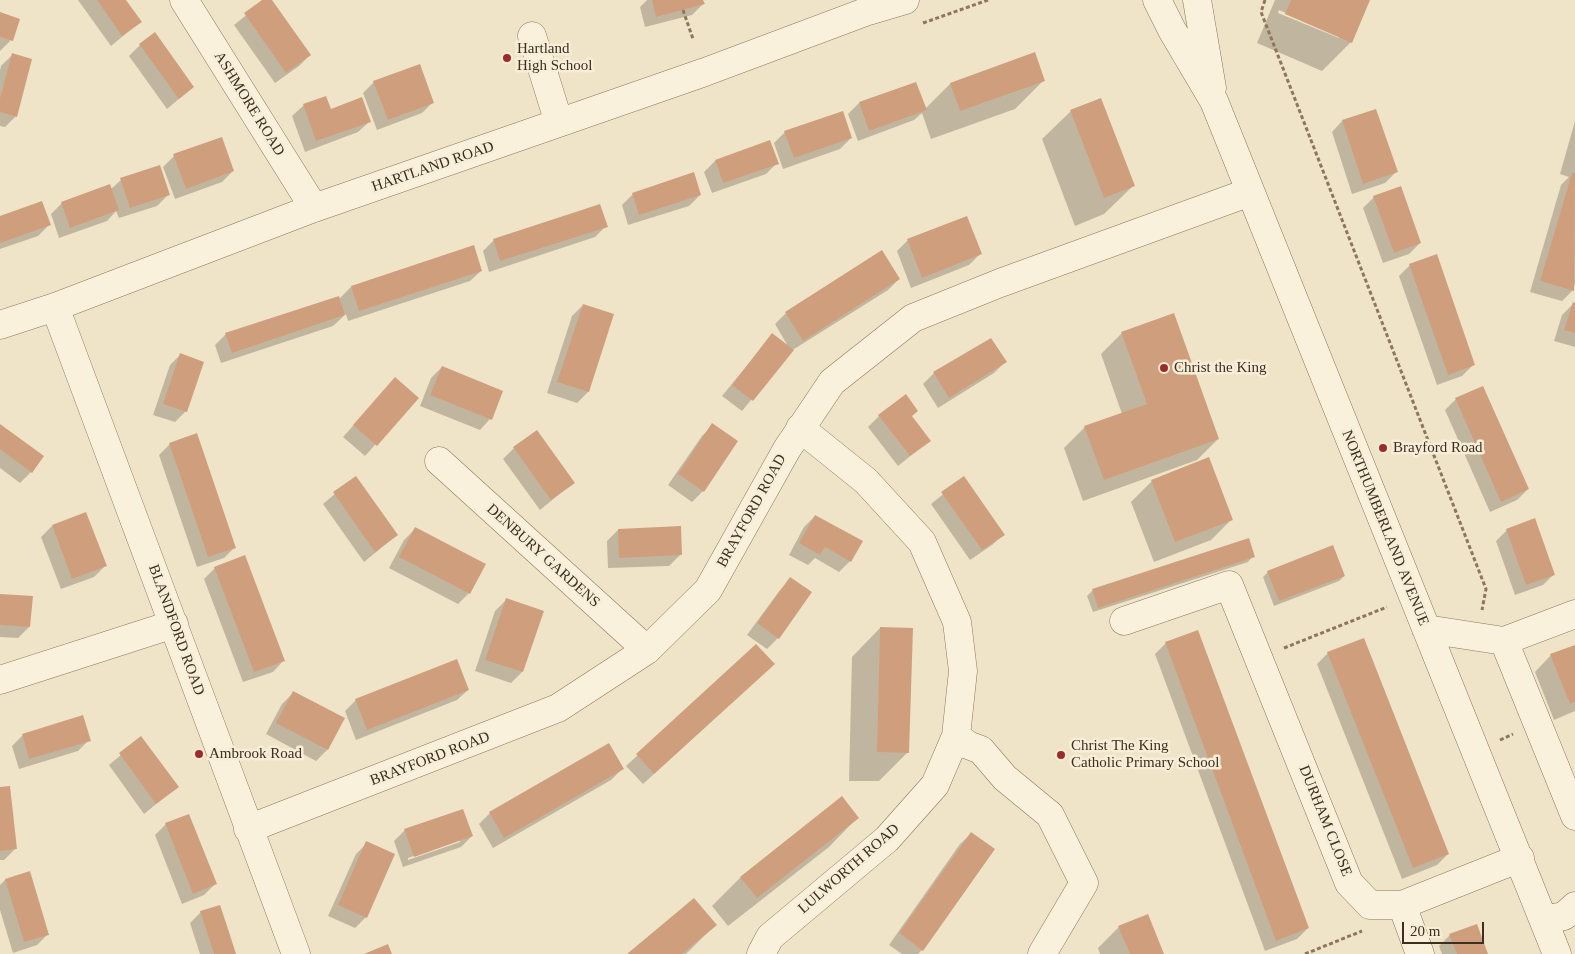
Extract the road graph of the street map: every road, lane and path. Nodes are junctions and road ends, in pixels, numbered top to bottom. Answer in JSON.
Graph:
{"nodes":[{"id":1,"x":184,"y":0,"type":"edge"},
{"id":2,"x":905,"y":0,"type":"edge"},
{"id":3,"x":1157,"y":0,"type":"edge"},
{"id":4,"x":1197,"y":0,"type":"edge"},
{"id":5,"x":1265,"y":0,"type":"edge"},
{"id":6,"x":879,"y":6,"type":"edge"},
{"id":7,"x":683,"y":10,"type":"dead end"},
{"id":8,"x":532,"y":36,"type":"dead end"},
{"id":9,"x":693,"y":38,"type":"dead end"},
{"id":10,"x":1214,"y":101,"type":"junction"},
{"id":11,"x":559,"y":123,"type":"junction"},
{"id":12,"x":1250,"y":192,"type":"junction"},
{"id":13,"x":314,"y":208,"type":"junction"},
{"id":14,"x":55,"y":308,"type":"junction"},
{"id":15,"x":0,"y":325,"type":"edge"},
{"id":16,"x":800,"y":428,"type":"junction"},
{"id":17,"x":439,"y":461,"type":"dead end"},
{"id":18,"x":1414,"y":597,"type":"junction"},
{"id":19,"x":1575,"y":614,"type":"edge"},
{"id":20,"x":1124,"y":621,"type":"dead end"},
{"id":21,"x":174,"y":624,"type":"junction"},
{"id":22,"x":1426,"y":630,"type":"junction"},
{"id":23,"x":1477,"y":638,"type":"junction"},
{"id":24,"x":1504,"y":641,"type":"junction"},
{"id":25,"x":647,"y":650,"type":"junction"},
{"id":26,"x":1260,"y":658,"type":"junction"},
{"id":27,"x":0,"y":680,"type":"edge"},
{"id":28,"x":1539,"y":724,"type":"junction"},
{"id":29,"x":956,"y":736,"type":"junction"},
{"id":30,"x":1476,"y":750,"type":"junction"},
{"id":31,"x":1575,"y":816,"type":"edge"},
{"id":32,"x":248,"y":828,"type":"junction"},
{"id":33,"x":1520,"y":858,"type":"junction"},
{"id":34,"x":1402,"y":905,"type":"junction"},
{"id":35,"x":1575,"y":906,"type":"edge"},
{"id":36,"x":1544,"y":920,"type":"junction"},
{"id":37,"x":296,"y":954,"type":"edge"},
{"id":38,"x":761,"y":954,"type":"edge"},
{"id":39,"x":1042,"y":954,"type":"edge"},
{"id":40,"x":1305,"y":954,"type":"edge"},
{"id":41,"x":1420,"y":954,"type":"edge"},
{"id":42,"x":1557,"y":954,"type":"edge"}],
"edges":[{"from":1,"to":13,"type":"street","name":"ASHMORE ROAD"},
{"from":2,"to":6,"type":"street","name":"HARTLAND ROAD"},
{"from":3,"to":10,"type":"street","name":"NORTHUMBERLAND AVENUE"},
{"from":4,"to":10,"type":"street","name":"NORTHUMBERLAND AVENUE"},
{"from":5,"to":23,"type":"path"},
{"from":6,"to":11,"type":"street","name":"HARTLAND ROAD"},
{"from":7,"to":9,"type":"path"},
{"from":8,"to":11,"type":"street"},
{"from":10,"to":12,"type":"street","name":"NORTHUMBERLAND AVENUE"},
{"from":11,"to":13,"type":"street","name":"HARTLAND ROAD"},
{"from":12,"to":16,"type":"street","name":"BRAYFORD ROAD"},
{"from":12,"to":18,"type":"street","name":"NORTHUMBERLAND AVENUE"},
{"from":13,"to":14,"type":"street","name":"HARTLAND ROAD"},
{"from":14,"to":15,"type":"street","name":"HARTLAND ROAD"},
{"from":14,"to":21,"type":"street","name":"BLANDFORD ROAD"},
{"from":16,"to":25,"type":"street","name":"BRAYFORD ROAD"},
{"from":16,"to":29,"type":"street","name":"LULWORTH ROAD"},
{"from":17,"to":25,"type":"street","name":"DENBURY GARDENS"},
{"from":18,"to":22,"type":"street","name":"NORTHUMBERLAND AVENUE"},
{"from":18,"to":26,"type":"path"},
{"from":19,"to":24,"type":"street"},
{"from":20,"to":26,"type":"street","name":"DURHAM CLOSE"},
{"from":21,"to":27,"type":"street"},
{"from":21,"to":32,"type":"street","name":"BLANDFORD ROAD"},
{"from":22,"to":23,"type":"street"},
{"from":22,"to":30,"type":"street","name":"NORTHUMBERLAND AVENUE"},
{"from":23,"to":24,"type":"street"},
{"from":24,"to":28,"type":"street"},
{"from":25,"to":32,"type":"street","name":"BRAYFORD ROAD"},
{"from":26,"to":34,"type":"street","name":"DURHAM CLOSE"},
{"from":28,"to":30,"type":"path"},
{"from":28,"to":31,"type":"street"},
{"from":29,"to":38,"type":"street","name":"LULWORTH ROAD"},
{"from":29,"to":39,"type":"street"},
{"from":30,"to":33,"type":"street","name":"NORTHUMBERLAND AVENUE"},
{"from":32,"to":37,"type":"street","name":"BLANDFORD ROAD"},
{"from":33,"to":34,"type":"street","name":"DURHAM CLOSE"},
{"from":33,"to":36,"type":"street","name":"NORTHUMBERLAND AVENUE"},
{"from":34,"to":40,"type":"path"},
{"from":34,"to":41,"type":"street"},
{"from":35,"to":36,"type":"street"},
{"from":36,"to":42,"type":"street","name":"NORTHUMBERLAND AVENUE"}]}
